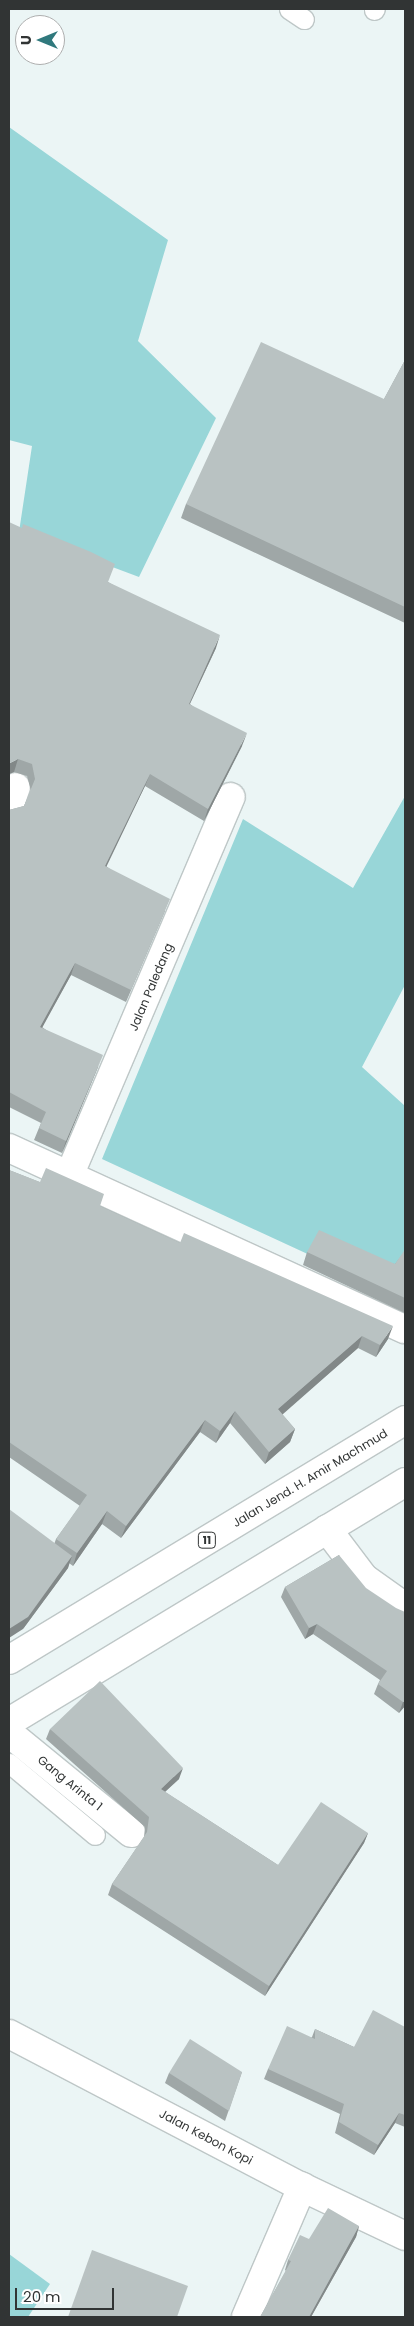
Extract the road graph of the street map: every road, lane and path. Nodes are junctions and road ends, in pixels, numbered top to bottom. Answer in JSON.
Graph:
{"nodes":[{"id":1,"x":231,"y":797,"type":"dead end"},
{"id":2,"x":9,"y":1148,"type":"edge"},
{"id":3,"x":70,"y":1176,"type":"junction"},
{"id":4,"x":405,"y":1329,"type":"edge"},
{"id":5,"x":405,"y":1420,"type":"edge"},
{"id":6,"x":405,"y":1482,"type":"edge"},
{"id":7,"x":327,"y":1529,"type":"junction"},
{"id":8,"x":405,"y":1607,"type":"edge"},
{"id":9,"x":9,"y":1660,"type":"edge"},
{"id":10,"x":9,"y":1722,"type":"edge"},
{"id":11,"x":9,"y":1733,"type":"edge"},
{"id":12,"x":9,"y":1763,"type":"edge"},
{"id":13,"x":131,"y":1832,"type":"dead end"},
{"id":14,"x":94,"y":1835,"type":"dead end"},
{"id":15,"x":9,"y":2034,"type":"edge"},
{"id":16,"x":302,"y":2187,"type":"junction"},
{"id":17,"x":405,"y":2236,"type":"edge"},
{"id":18,"x":246,"y":2317,"type":"edge"}],
"edges":[{"from":1,"to":3,"type":"main road","name":"Jalan Paledang"},
{"from":2,"to":3,"type":"main road"},
{"from":3,"to":4,"type":"main road"},
{"from":5,"to":9,"type":"main road","name":"Jalan Jend. H. Amir Machmud","number":"11"},
{"from":6,"to":7,"type":"main road"},
{"from":7,"to":8,"type":"main road"},
{"from":7,"to":10,"type":"main road"},
{"from":11,"to":13,"type":"main road","name":"Gang Arinta 1"},
{"from":12,"to":14,"type":"lane"},
{"from":15,"to":16,"type":"main road","name":"Jalan Kebon Kopi"},
{"from":16,"to":17,"type":"main road","name":"Jalan Kebon Kopi"},
{"from":16,"to":18,"type":"main road"}]}
